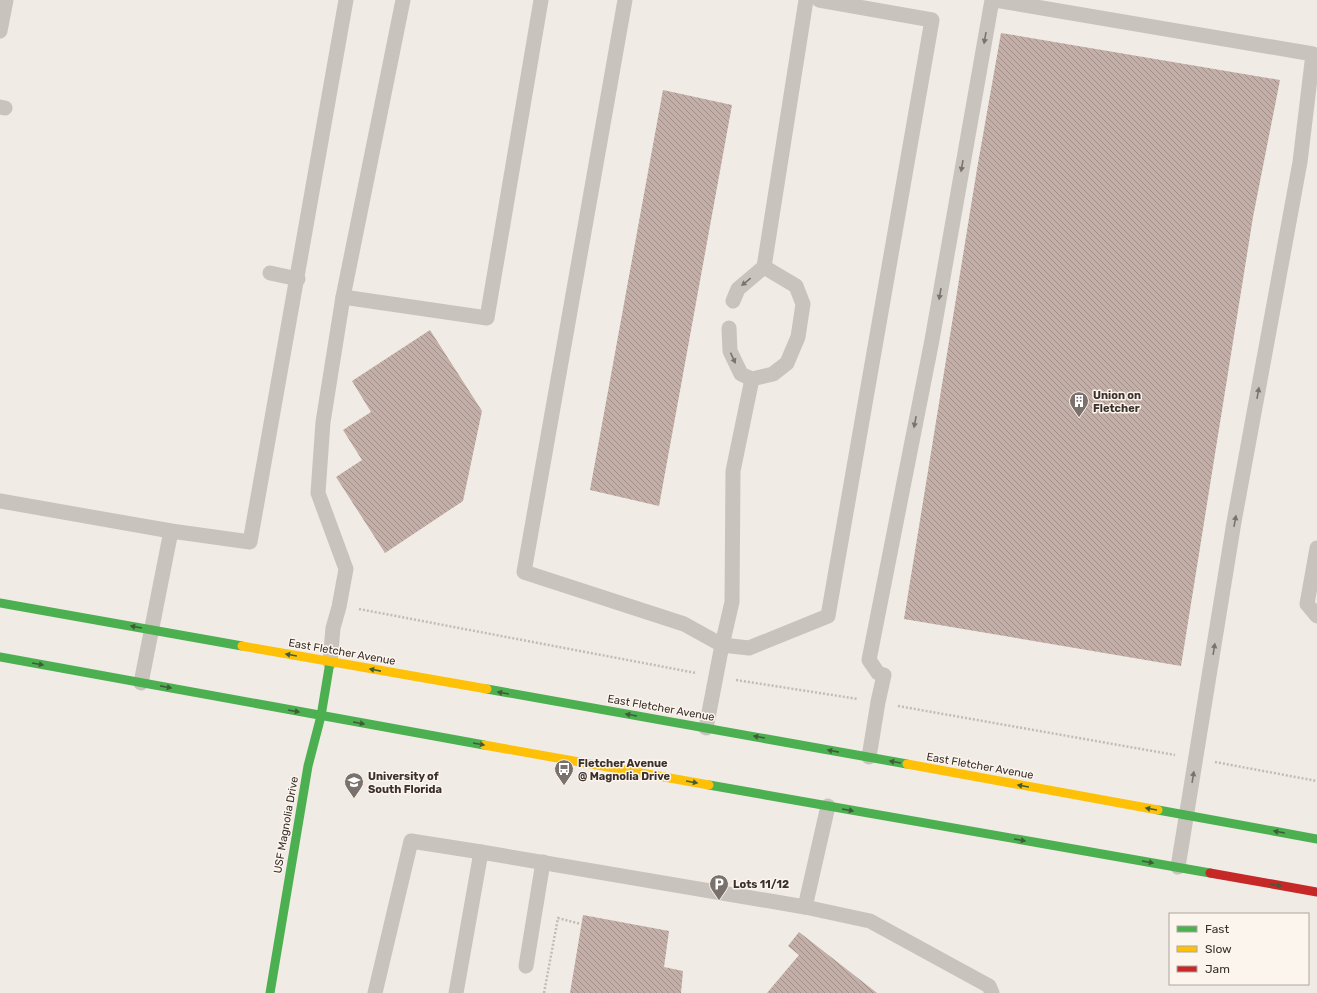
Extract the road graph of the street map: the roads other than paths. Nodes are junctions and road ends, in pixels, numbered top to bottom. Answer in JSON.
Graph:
{"nodes":[{"id":1,"x":6,"y":0,"type":"edge"},
{"id":2,"x":346,"y":0,"type":"edge"},
{"id":3,"x":403,"y":0,"type":"edge"},
{"id":4,"x":540,"y":0,"type":"edge"},
{"id":5,"x":625,"y":0,"type":"edge"},
{"id":6,"x":806,"y":0,"type":"edge"},
{"id":7,"x":819,"y":0,"type":"edge"},
{"id":8,"x":992,"y":0,"type":"edge"},
{"id":9,"x":995,"y":0,"type":"edge"},
{"id":10,"x":0,"y":31,"type":"edge"},
{"id":11,"x":764,"y":267,"type":"junction"},
{"id":12,"x":270,"y":273,"type":"dead end"},
{"id":13,"x":298,"y":279,"type":"junction"},
{"id":14,"x":343,"y":297,"type":"junction"},
{"id":15,"x":733,"y":301,"type":"dead end"},
{"id":16,"x":729,"y":328,"type":"dead end"},
{"id":17,"x":752,"y":379,"type":"junction"},
{"id":18,"x":0,"y":500,"type":"edge"},
{"id":19,"x":170,"y":531,"type":"junction"},
{"id":20,"x":1317,"y":548,"type":"edge"},
{"id":21,"x":0,"y":604,"type":"edge"},
{"id":22,"x":1317,"y":616,"type":"edge"},
{"id":23,"x":152,"y":630,"type":"junction"},
{"id":24,"x":722,"y":645,"type":"junction"},
{"id":25,"x":0,"y":657,"type":"edge"},
{"id":26,"x":330,"y":662,"type":"junction"},
{"id":27,"x":141,"y":683,"type":"junction"},
{"id":28,"x":321,"y":716,"type":"junction"},
{"id":29,"x":706,"y":728,"type":"junction"},
{"id":30,"x":869,"y":758,"type":"junction"},
{"id":31,"x":828,"y":806,"type":"junction"},
{"id":32,"x":1188,"y":816,"type":"junction"},
{"id":33,"x":1317,"y":839,"type":"edge"},
{"id":34,"x":481,"y":852,"type":"junction"},
{"id":35,"x":543,"y":862,"type":"junction"},
{"id":36,"x":1178,"y":867,"type":"junction"},
{"id":37,"x":1317,"y":892,"type":"edge"},
{"id":38,"x":805,"y":907,"type":"junction"},
{"id":39,"x":526,"y":966,"type":"dead end"},
{"id":40,"x":270,"y":993,"type":"edge"},
{"id":41,"x":375,"y":993,"type":"edge"},
{"id":42,"x":456,"y":993,"type":"edge"},
{"id":43,"x":992,"y":993,"type":"edge"}],
"edges":[{"from":1,"to":10,"type":"lane"},
{"from":2,"to":13,"type":"lane"},
{"from":3,"to":14,"type":"lane"},
{"from":4,"to":14,"type":"lane"},
{"from":5,"to":24,"type":"lane"},
{"from":6,"to":11,"type":"lane"},
{"from":7,"to":24,"type":"lane"},
{"from":8,"to":30,"type":"lane","one_way":true},
{"from":32,"to":9,"type":"lane","one_way":true},
{"from":11,"to":15,"type":"lane","one_way":true},
{"from":11,"to":17,"type":"lane"},
{"from":12,"to":13,"type":"lane"},
{"from":13,"to":19,"type":"lane"},
{"from":14,"to":26,"type":"lane"},
{"from":16,"to":17,"type":"lane","one_way":true},
{"from":17,"to":24,"type":"lane"},
{"from":18,"to":19,"type":"lane"},
{"from":19,"to":23,"type":"lane"},
{"from":20,"to":22,"type":"lane"},
{"from":23,"to":21,"type":"main road","name":"East Fletcher Avenue","one_way":true},
{"from":26,"to":23,"type":"main road","name":"East Fletcher Avenue","one_way":true},
{"from":23,"to":27,"type":"lane"},
{"from":24,"to":29,"type":"lane"},
{"from":25,"to":27,"type":"main road","one_way":true},
{"from":26,"to":28,"type":"main road","name":"USF Magnolia Drive"},
{"from":29,"to":26,"type":"main road","name":"East Fletcher Avenue","one_way":true},
{"from":27,"to":28,"type":"main road","one_way":true},
{"from":28,"to":31,"type":"main road","one_way":true},
{"from":28,"to":40,"type":"main road","name":"USF Magnolia Drive"},
{"from":30,"to":29,"type":"main road","name":"East Fletcher Avenue","one_way":true},
{"from":32,"to":30,"type":"main road","name":"East Fletcher Avenue","one_way":true},
{"from":31,"to":36,"type":"main road","one_way":true},
{"from":31,"to":38,"type":"lane"},
{"from":33,"to":32,"type":"main road","name":"East Fletcher Avenue","one_way":true},
{"from":32,"to":36,"type":"lane"},
{"from":34,"to":35,"type":"lane"},
{"from":34,"to":41,"type":"lane"},
{"from":34,"to":42,"type":"lane"},
{"from":35,"to":38,"type":"lane"},
{"from":35,"to":39,"type":"lane"},
{"from":36,"to":37,"type":"main road","one_way":true},
{"from":38,"to":43,"type":"lane"}]}
